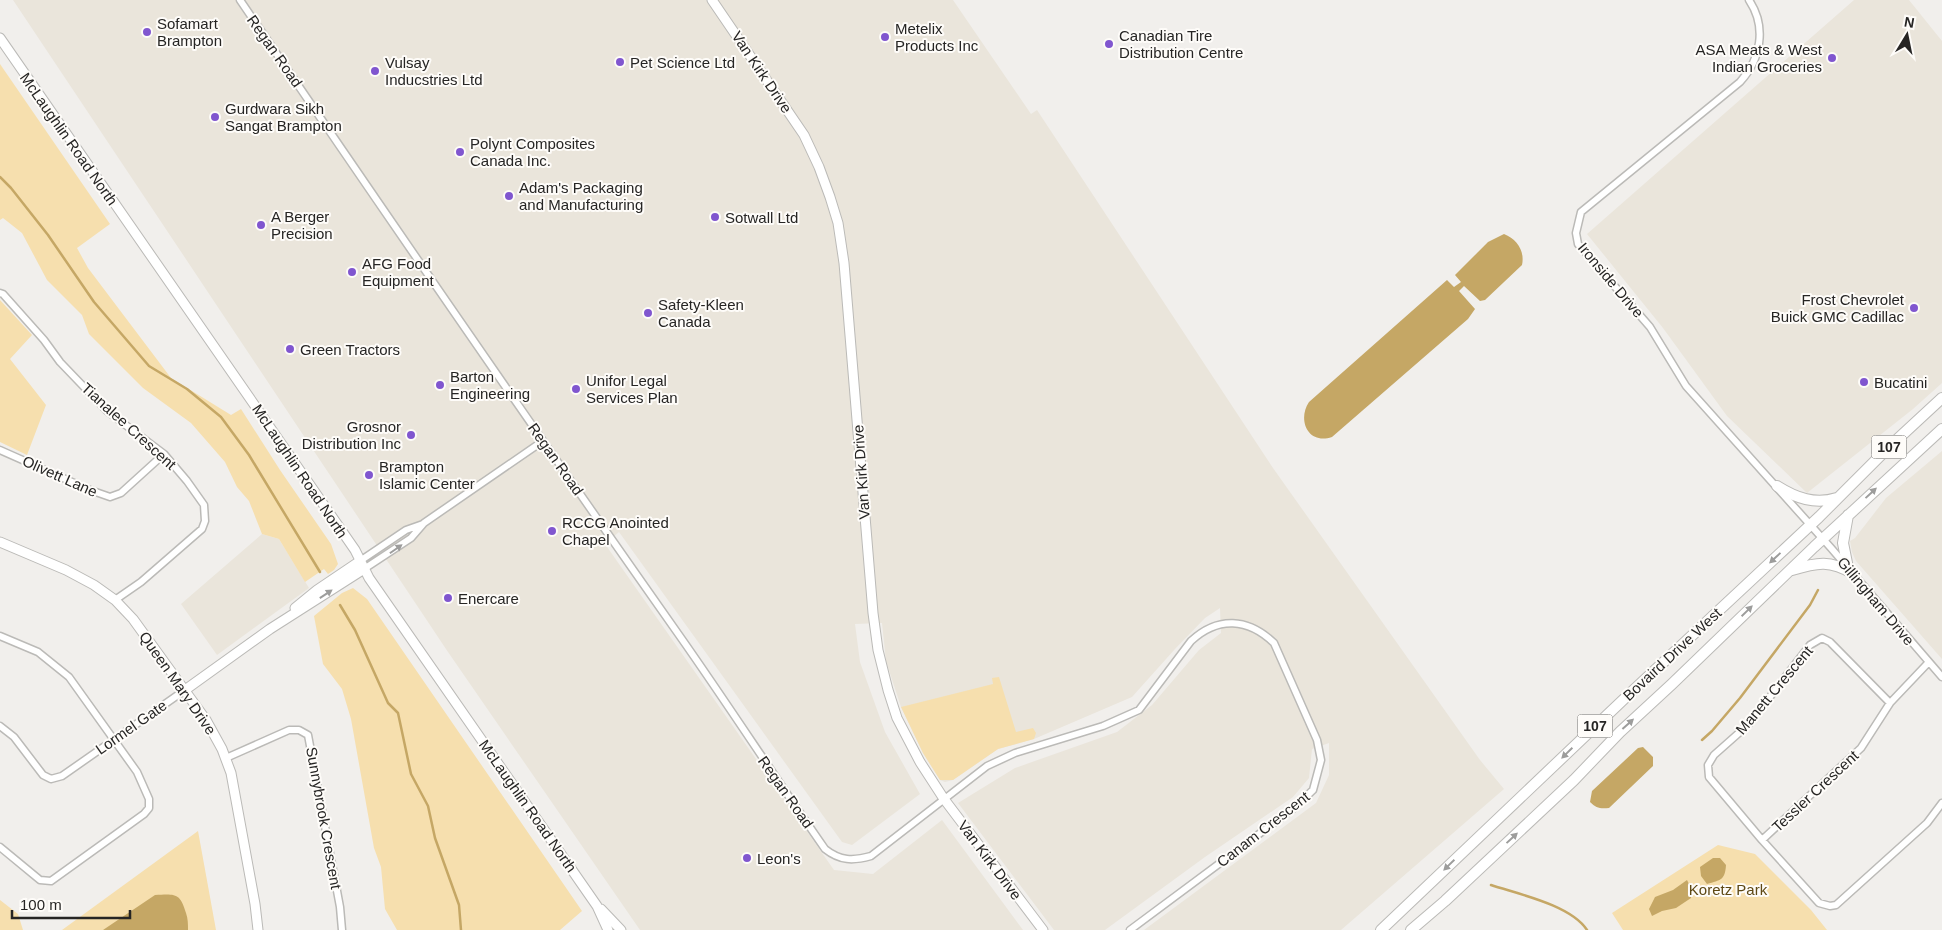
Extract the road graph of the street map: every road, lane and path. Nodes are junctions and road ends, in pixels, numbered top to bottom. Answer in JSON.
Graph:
{"nodes":[{"id":1,"x":240,"y":0,"type":"edge"},
{"id":2,"x":712,"y":0,"type":"edge"},
{"id":3,"x":1749,"y":0,"type":"edge"},
{"id":4,"x":0,"y":38,"type":"edge"},
{"id":5,"x":0,"y":293,"type":"edge"},
{"id":6,"x":1942,"y":398,"type":"edge"},
{"id":7,"x":1942,"y":429,"type":"edge"},
{"id":8,"x":543,"y":441,"type":"junction"},
{"id":9,"x":0,"y":450,"type":"edge"},
{"id":10,"x":164,"y":454,"type":"junction"},
{"id":11,"x":1777,"y":486,"type":"junction"},
{"id":12,"x":1838,"y":498,"type":"junction"},
{"id":13,"x":1849,"y":514,"type":"junction"},
{"id":14,"x":1811,"y":525,"type":"junction"},
{"id":15,"x":1823,"y":539,"type":"junction"},
{"id":16,"x":0,"y":542,"type":"edge"},
{"id":17,"x":362,"y":565,"type":"junction"},
{"id":18,"x":1851,"y":571,"type":"junction"},
{"id":19,"x":1789,"y":572,"type":"junction"},
{"id":20,"x":115,"y":600,"type":"junction"},
{"id":21,"x":0,"y":636,"type":"edge"},
{"id":22,"x":1928,"y":663,"type":"junction"},
{"id":23,"x":1942,"y":677,"type":"edge"},
{"id":24,"x":185,"y":690,"type":"junction"},
{"id":25,"x":1890,"y":703,"type":"junction"},
{"id":26,"x":0,"y":726,"type":"edge"},
{"id":27,"x":114,"y":739,"type":"junction"},
{"id":28,"x":226,"y":758,"type":"junction"},
{"id":29,"x":944,"y":799,"type":"junction"},
{"id":30,"x":1942,"y":803,"type":"edge"},
{"id":31,"x":1762,"y":840,"type":"junction"},
{"id":32,"x":0,"y":847,"type":"edge"},
{"id":33,"x":597,"y":906,"type":"junction"},
{"id":34,"x":258,"y":930,"type":"edge"},
{"id":35,"x":342,"y":930,"type":"edge"},
{"id":36,"x":608,"y":930,"type":"edge"},
{"id":37,"x":622,"y":930,"type":"edge"},
{"id":38,"x":1043,"y":930,"type":"edge"},
{"id":39,"x":1130,"y":930,"type":"edge"},
{"id":40,"x":1381,"y":930,"type":"edge"},
{"id":41,"x":1411,"y":930,"type":"edge"}],
"edges":[{"from":1,"to":8,"type":"street","name":"Regan Road"},
{"from":2,"to":29,"type":"street","name":"Van Kirk Drive"},
{"from":3,"to":11,"type":"street","name":"Ironside Drive"},
{"from":4,"to":17,"type":"street","name":"McLaughlin Road North"},
{"from":5,"to":10,"type":"street","name":"Tianalee Crescent"},
{"from":6,"to":12,"type":"main road","name":"Bovaird Drive West","number":"107"},
{"from":13,"to":7,"type":"main road","name":"Bovaird Drive West","number":"107","one_way":true},
{"from":8,"to":17,"type":"street"},
{"from":8,"to":29,"type":"street","name":"Regan Road"},
{"from":9,"to":10,"type":"street","name":"Olivett Lane"},
{"from":10,"to":20,"type":"street","name":"Tianalee Crescent"},
{"from":11,"to":12,"type":"main road"},
{"from":11,"to":14,"type":"street","name":"Ironside Drive"},
{"from":12,"to":14,"type":"main road","name":"Bovaird Drive West","number":"107"},
{"from":13,"to":15,"type":"main road","name":"Bovaird Drive West","number":"107"},
{"from":13,"to":18,"type":"main road"},
{"from":14,"to":15,"type":"street","name":"Gillingham Drive"},
{"from":14,"to":40,"type":"main road","name":"Bovaird Drive West","number":"107","one_way":true},
{"from":15,"to":18,"type":"street","name":"Gillingham Drive"},
{"from":15,"to":19,"type":"main road","name":"Bovaird Drive West","number":"107"},
{"from":16,"to":20,"type":"street","name":"Queen Mary Drive"},
{"from":17,"to":24,"type":"street","name":"Lormel Gate"},
{"from":17,"to":33,"type":"street","name":"McLaughlin Road North"},
{"from":18,"to":19,"type":"main road"},
{"from":18,"to":22,"type":"street","name":"Gillingham Drive"},
{"from":41,"to":19,"type":"main road","name":"Bovaird Drive West","number":"107","one_way":true},
{"from":20,"to":24,"type":"street","name":"Queen Mary Drive"},
{"from":21,"to":27,"type":"street"},
{"from":22,"to":23,"type":"street","name":"Gillingham Drive"},
{"from":22,"to":25,"type":"street","name":"Tessler Crescent"},
{"from":24,"to":27,"type":"street","name":"Lormel Gate"},
{"from":24,"to":28,"type":"street","name":"Queen Mary Drive"},
{"from":25,"to":31,"type":"street","name":"Tessler Crescent"},
{"from":25,"to":31,"type":"street","name":"Manett Crescent"},
{"from":26,"to":27,"type":"street","name":"Lormel Gate"},
{"from":27,"to":32,"type":"street"},
{"from":28,"to":34,"type":"street","name":"Queen Mary Drive"},
{"from":28,"to":35,"type":"street","name":"Sunnybrook Crescent"},
{"from":29,"to":38,"type":"street","name":"Van Kirk Drive"},
{"from":29,"to":39,"type":"street","name":"Canam Crescent"},
{"from":30,"to":31,"type":"street","name":"Tessler Crescent"},
{"from":33,"to":36,"type":"street","name":"McLaughlin Road North"},
{"from":33,"to":37,"type":"street","name":"McLaughlin Road North"}]}
